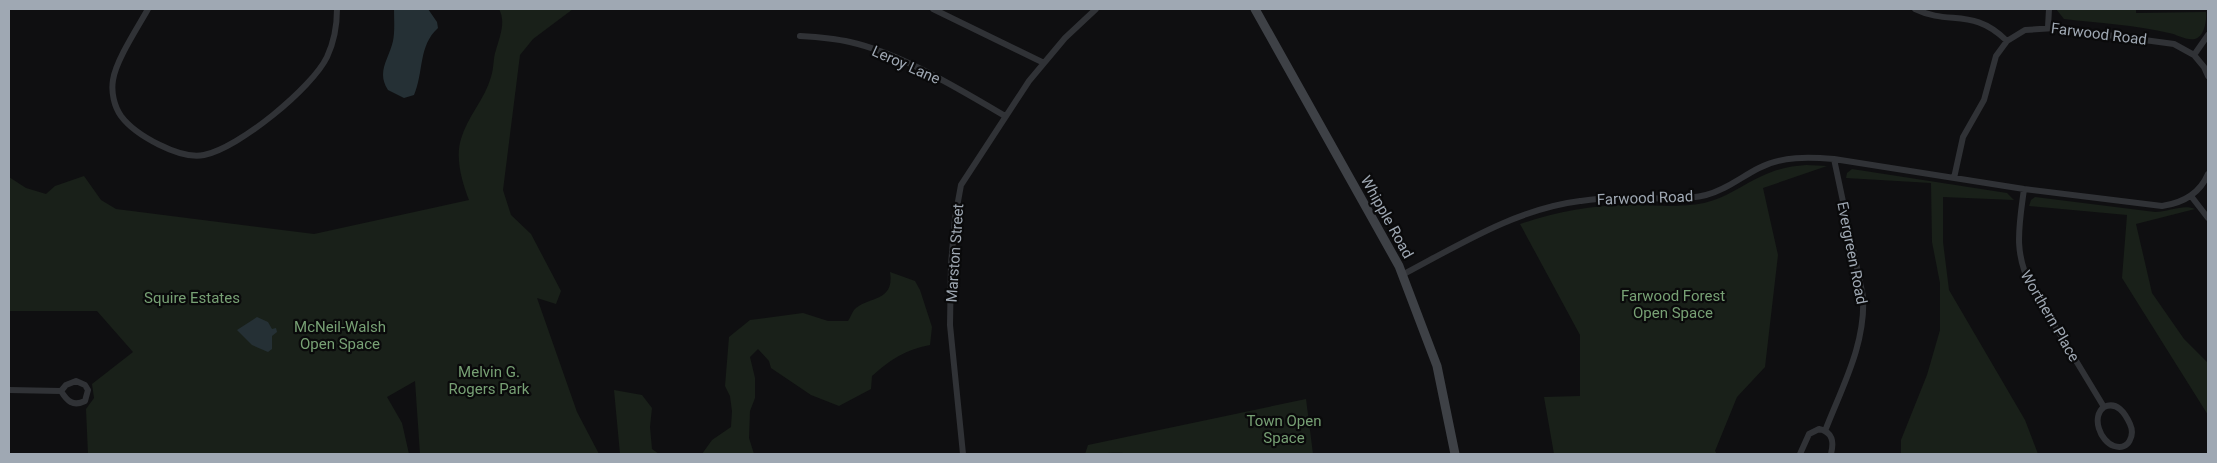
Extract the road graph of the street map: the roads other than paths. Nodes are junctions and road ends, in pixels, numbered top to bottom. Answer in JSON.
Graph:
{"nodes":[{"id":1,"x":148,"y":9,"type":"edge"},
{"id":2,"x":337,"y":9,"type":"edge"},
{"id":3,"x":933,"y":9,"type":"edge"},
{"id":4,"x":1096,"y":9,"type":"edge"},
{"id":5,"x":1256,"y":9,"type":"edge"},
{"id":6,"x":1915,"y":9,"type":"edge"},
{"id":7,"x":2049,"y":9,"type":"edge"},
{"id":8,"x":2048,"y":27,"type":"junction"},
{"id":9,"x":2208,"y":35,"type":"edge"},
{"id":10,"x":800,"y":36,"type":"dead end"},
{"id":11,"x":2007,"y":41,"type":"junction"},
{"id":12,"x":2194,"y":55,"type":"junction"},
{"id":13,"x":1044,"y":63,"type":"junction"},
{"id":14,"x":2208,"y":76,"type":"edge"},
{"id":15,"x":1005,"y":116,"type":"junction"},
{"id":16,"x":1834,"y":159,"type":"junction"},
{"id":17,"x":2208,"y":174,"type":"edge"},
{"id":18,"x":1954,"y":178,"type":"junction"},
{"id":19,"x":2024,"y":189,"type":"junction"},
{"id":20,"x":2191,"y":196,"type":"junction"},
{"id":21,"x":2208,"y":218,"type":"edge"},
{"id":22,"x":1402,"y":274,"type":"junction"},
{"id":23,"x":9,"y":390,"type":"edge"},
{"id":24,"x":61,"y":391,"type":"dead end"},
{"id":25,"x":2104,"y":407,"type":"junction"},
{"id":26,"x":1824,"y":430,"type":"junction"},
{"id":27,"x":963,"y":454,"type":"edge"},
{"id":28,"x":1455,"y":454,"type":"edge"},
{"id":29,"x":1800,"y":454,"type":"edge"},
{"id":30,"x":1831,"y":454,"type":"edge"}],
"edges":[{"from":1,"to":2,"type":"street"},
{"from":3,"to":13,"type":"street"},
{"from":4,"to":13,"type":"street","name":"Marston Street"},
{"from":5,"to":22,"type":"main road","name":"Whipple Road"},
{"from":6,"to":11,"type":"street"},
{"from":7,"to":8,"type":"street"},
{"from":8,"to":11,"type":"street","name":"Farwood Road"},
{"from":8,"to":12,"type":"street","name":"Farwood Road"},
{"from":9,"to":12,"type":"street"},
{"from":10,"to":15,"type":"street","name":"Leroy Lane"},
{"from":11,"to":18,"type":"street"},
{"from":12,"to":14,"type":"street","name":"Farwood Road"},
{"from":13,"to":15,"type":"street","name":"Marston Street"},
{"from":15,"to":27,"type":"street","name":"Marston Street"},
{"from":16,"to":18,"type":"street","name":"Farwood Road"},
{"from":16,"to":22,"type":"street","name":"Farwood Road"},
{"from":16,"to":26,"type":"street","name":"Evergreen Road"},
{"from":17,"to":20,"type":"street"},
{"from":18,"to":19,"type":"street","name":"Farwood Road"},
{"from":19,"to":20,"type":"street","name":"Farwood Road"},
{"from":19,"to":25,"type":"street","name":"Worthern Place"},
{"from":20,"to":21,"type":"street"},
{"from":22,"to":28,"type":"main road","name":"Whipple Road"},
{"from":23,"to":24,"type":"street"},
{"from":25,"to":25,"type":"street"},
{"from":26,"to":29,"type":"street"},
{"from":26,"to":30,"type":"street"}]}
